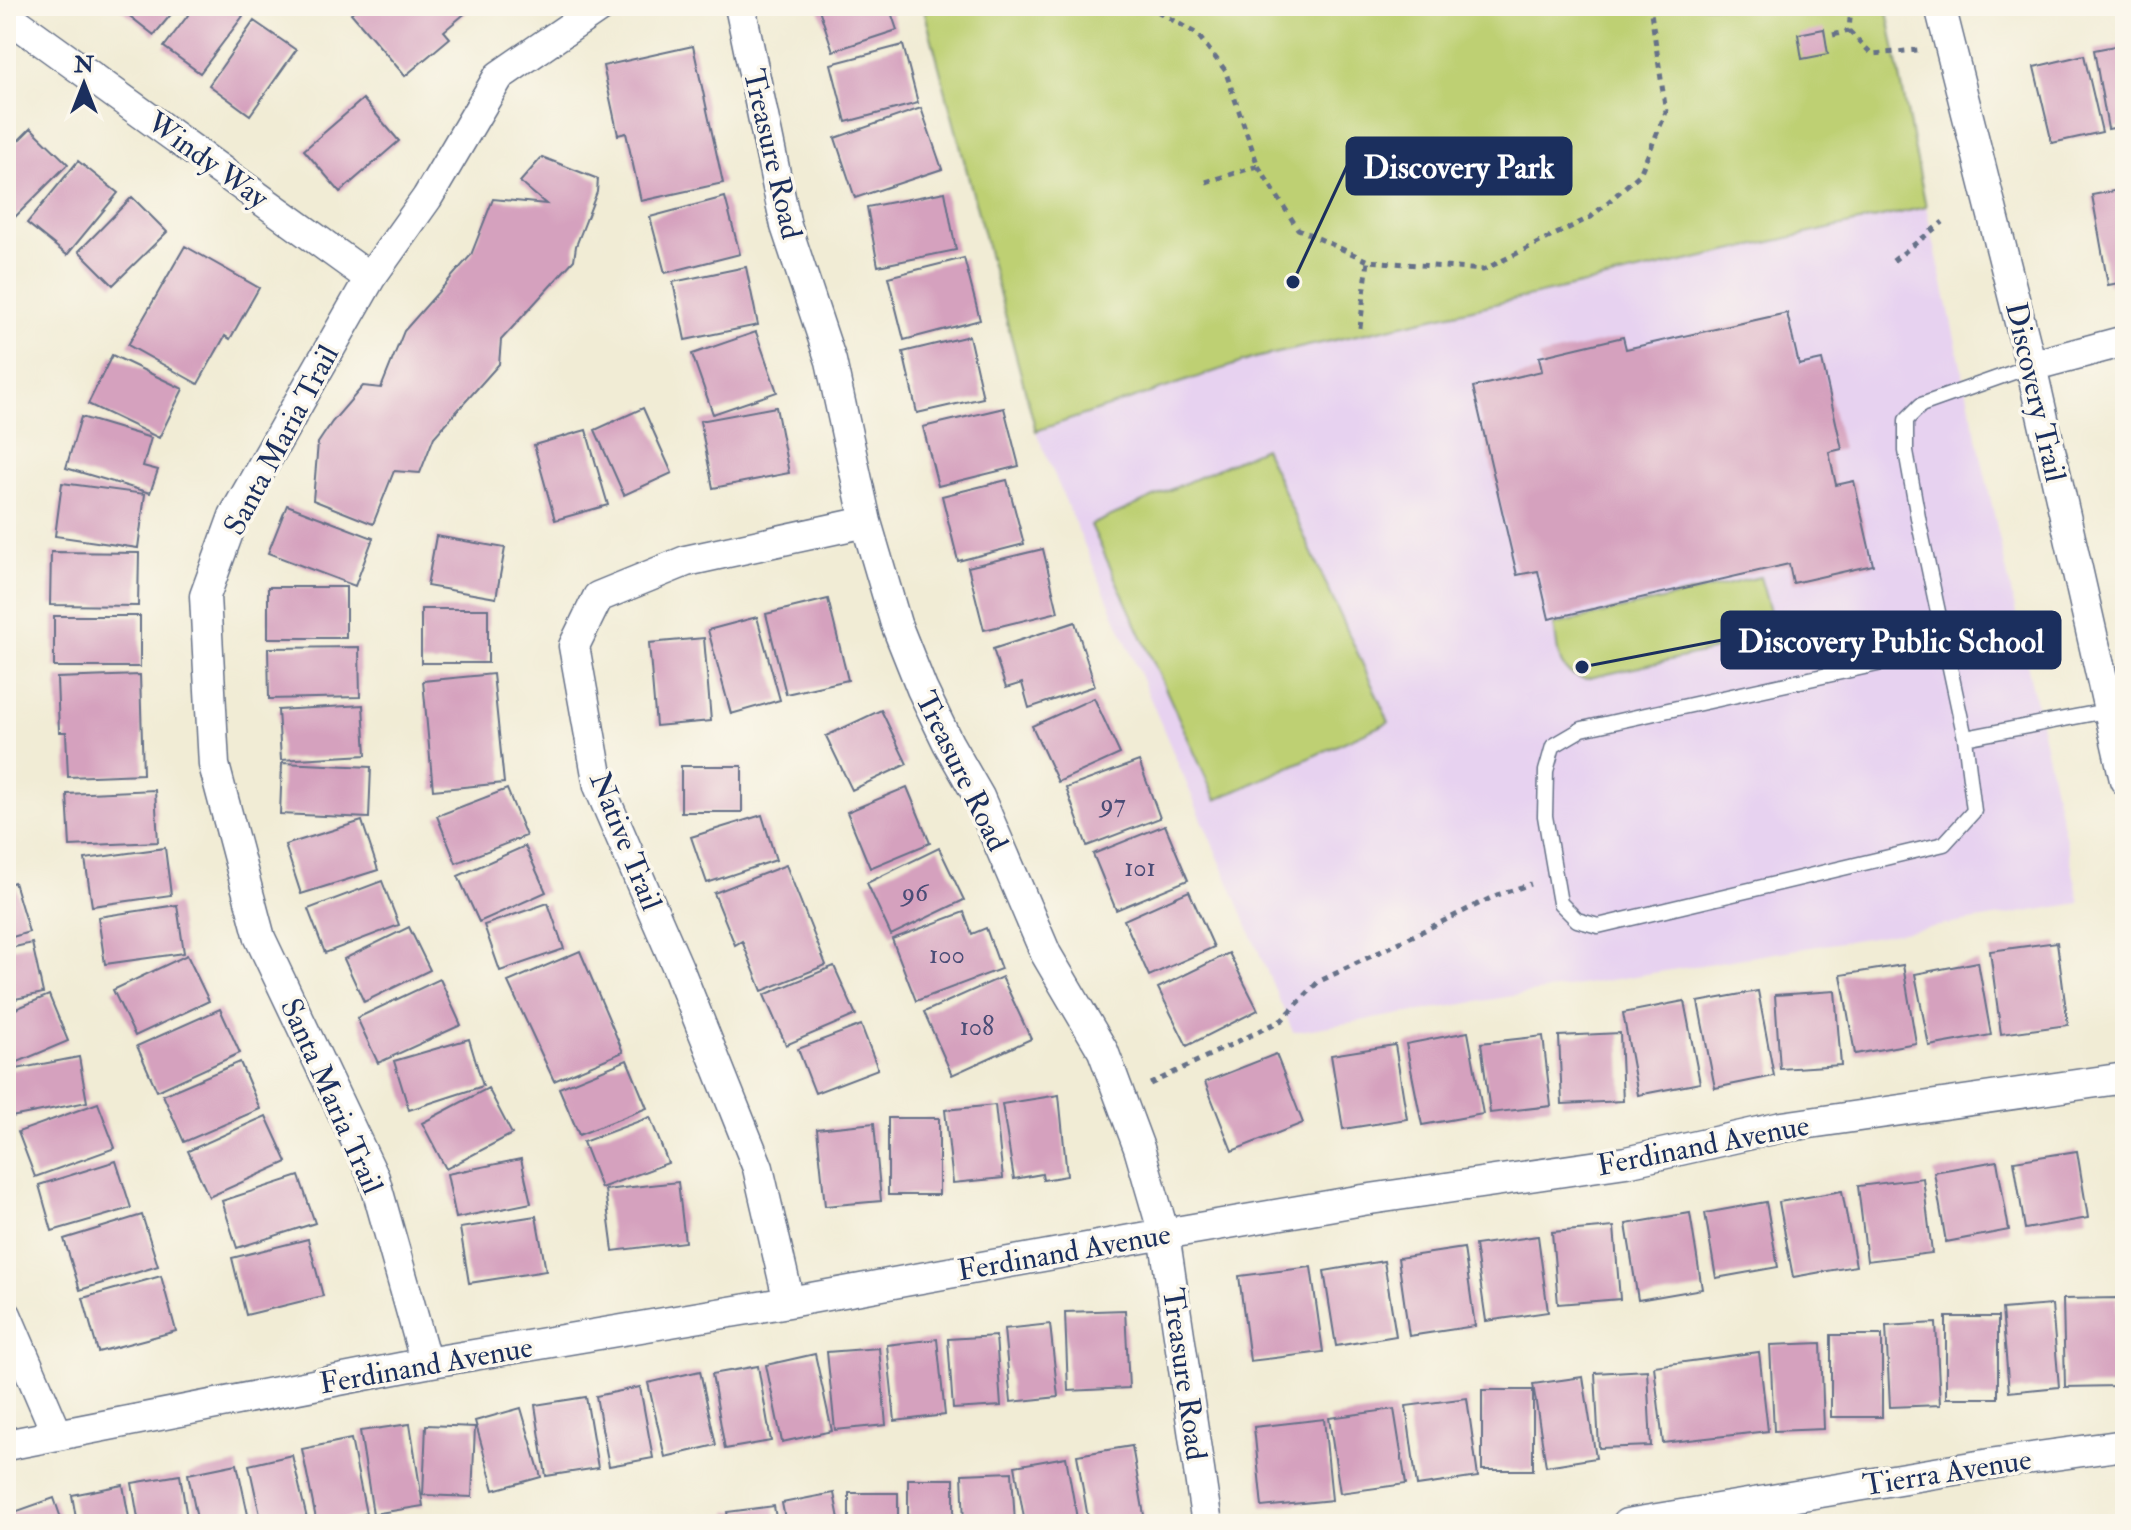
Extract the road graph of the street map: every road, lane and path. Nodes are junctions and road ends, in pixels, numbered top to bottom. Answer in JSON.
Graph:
{"nodes":[{"id":1,"x":601,"y":6,"type":"edge"},
{"id":2,"x":740,"y":6,"type":"edge"},
{"id":3,"x":1073,"y":6,"type":"edge"},
{"id":4,"x":1650,"y":6,"type":"edge"},
{"id":5,"x":1851,"y":6,"type":"edge"},
{"id":6,"x":1148,"y":7,"type":"edge"},
{"id":7,"x":1949,"y":8,"type":"edge"},
{"id":8,"x":6,"y":15,"type":"edge"},
{"id":9,"x":1849,"y":31,"type":"junction"},
{"id":10,"x":1833,"y":35,"type":"dead end"},
{"id":11,"x":1950,"y":45,"type":"junction"},
{"id":12,"x":1258,"y":166,"type":"junction"},
{"id":13,"x":1206,"y":182,"type":"dead end"},
{"id":14,"x":1943,"y":222,"type":"dead end"},
{"id":15,"x":1368,"y":261,"type":"junction"},
{"id":16,"x":1893,"y":261,"type":"dead end"},
{"id":17,"x":370,"y":278,"type":"junction"},
{"id":18,"x":1360,"y":328,"type":"dead end"},
{"id":19,"x":2125,"y":341,"type":"edge"},
{"id":20,"x":2031,"y":366,"type":"junction"},
{"id":21,"x":866,"y":522,"type":"junction"},
{"id":22,"x":1946,"y":649,"type":"junction"},
{"id":23,"x":2118,"y":709,"type":"edge"},
{"id":24,"x":1965,"y":738,"type":"junction"},
{"id":25,"x":2125,"y":780,"type":"edge"},
{"id":26,"x":1555,"y":876,"type":"junction"},
{"id":27,"x":2125,"y":1078,"type":"edge"},
{"id":28,"x":1121,"y":1098,"type":"junction"},
{"id":29,"x":1164,"y":1234,"type":"junction"},
{"id":30,"x":789,"y":1302,"type":"junction"},
{"id":31,"x":6,"y":1315,"type":"edge"},
{"id":32,"x":426,"y":1363,"type":"junction"},
{"id":33,"x":57,"y":1434,"type":"junction"},
{"id":34,"x":6,"y":1445,"type":"edge"},
{"id":35,"x":2125,"y":1445,"type":"edge"},
{"id":36,"x":1207,"y":1524,"type":"edge"},
{"id":37,"x":1627,"y":1524,"type":"edge"}],
"edges":[{"from":1,"to":17,"type":"street","name":"Santa Maria Trail"},
{"from":2,"to":21,"type":"street","name":"Treasure Road"},
{"from":3,"to":6,"type":"path"},
{"from":4,"to":15,"type":"path"},
{"from":5,"to":9,"type":"path"},
{"from":6,"to":12,"type":"path"},
{"from":7,"to":11,"type":"street","name":"Discovery Trail"},
{"from":8,"to":17,"type":"street","name":"Windy Way"},
{"from":9,"to":10,"type":"path"},
{"from":9,"to":11,"type":"path"},
{"from":11,"to":20,"type":"street","name":"Discovery Trail"},
{"from":12,"to":13,"type":"path"},
{"from":12,"to":15,"type":"path"},
{"from":14,"to":16,"type":"path"},
{"from":15,"to":18,"type":"path"},
{"from":17,"to":32,"type":"street","name":"Santa Maria Trail"},
{"from":19,"to":20,"type":"street"},
{"from":20,"to":22,"type":"lane"},
{"from":20,"to":23,"type":"street","name":"Discovery Trail"},
{"from":21,"to":28,"type":"street","name":"Treasure Road"},
{"from":21,"to":30,"type":"street","name":"Native Trail"},
{"from":22,"to":24,"type":"lane"},
{"from":22,"to":26,"type":"lane"},
{"from":23,"to":24,"type":"lane"},
{"from":23,"to":25,"type":"street","name":"Discovery Trail"},
{"from":24,"to":26,"type":"lane"},
{"from":26,"to":28,"type":"path"},
{"from":27,"to":29,"type":"street","name":"Ferdinand Avenue"},
{"from":28,"to":29,"type":"street","name":"Treasure Road"},
{"from":29,"to":30,"type":"street","name":"Ferdinand Avenue"},
{"from":29,"to":36,"type":"street","name":"Treasure Road"},
{"from":30,"to":32,"type":"street","name":"Ferdinand Avenue"},
{"from":31,"to":33,"type":"street"},
{"from":32,"to":33,"type":"street","name":"Ferdinand Avenue"},
{"from":33,"to":34,"type":"street","name":"Ferdinand Avenue"},
{"from":35,"to":37,"type":"street","name":"Tierra Avenue"}]}
